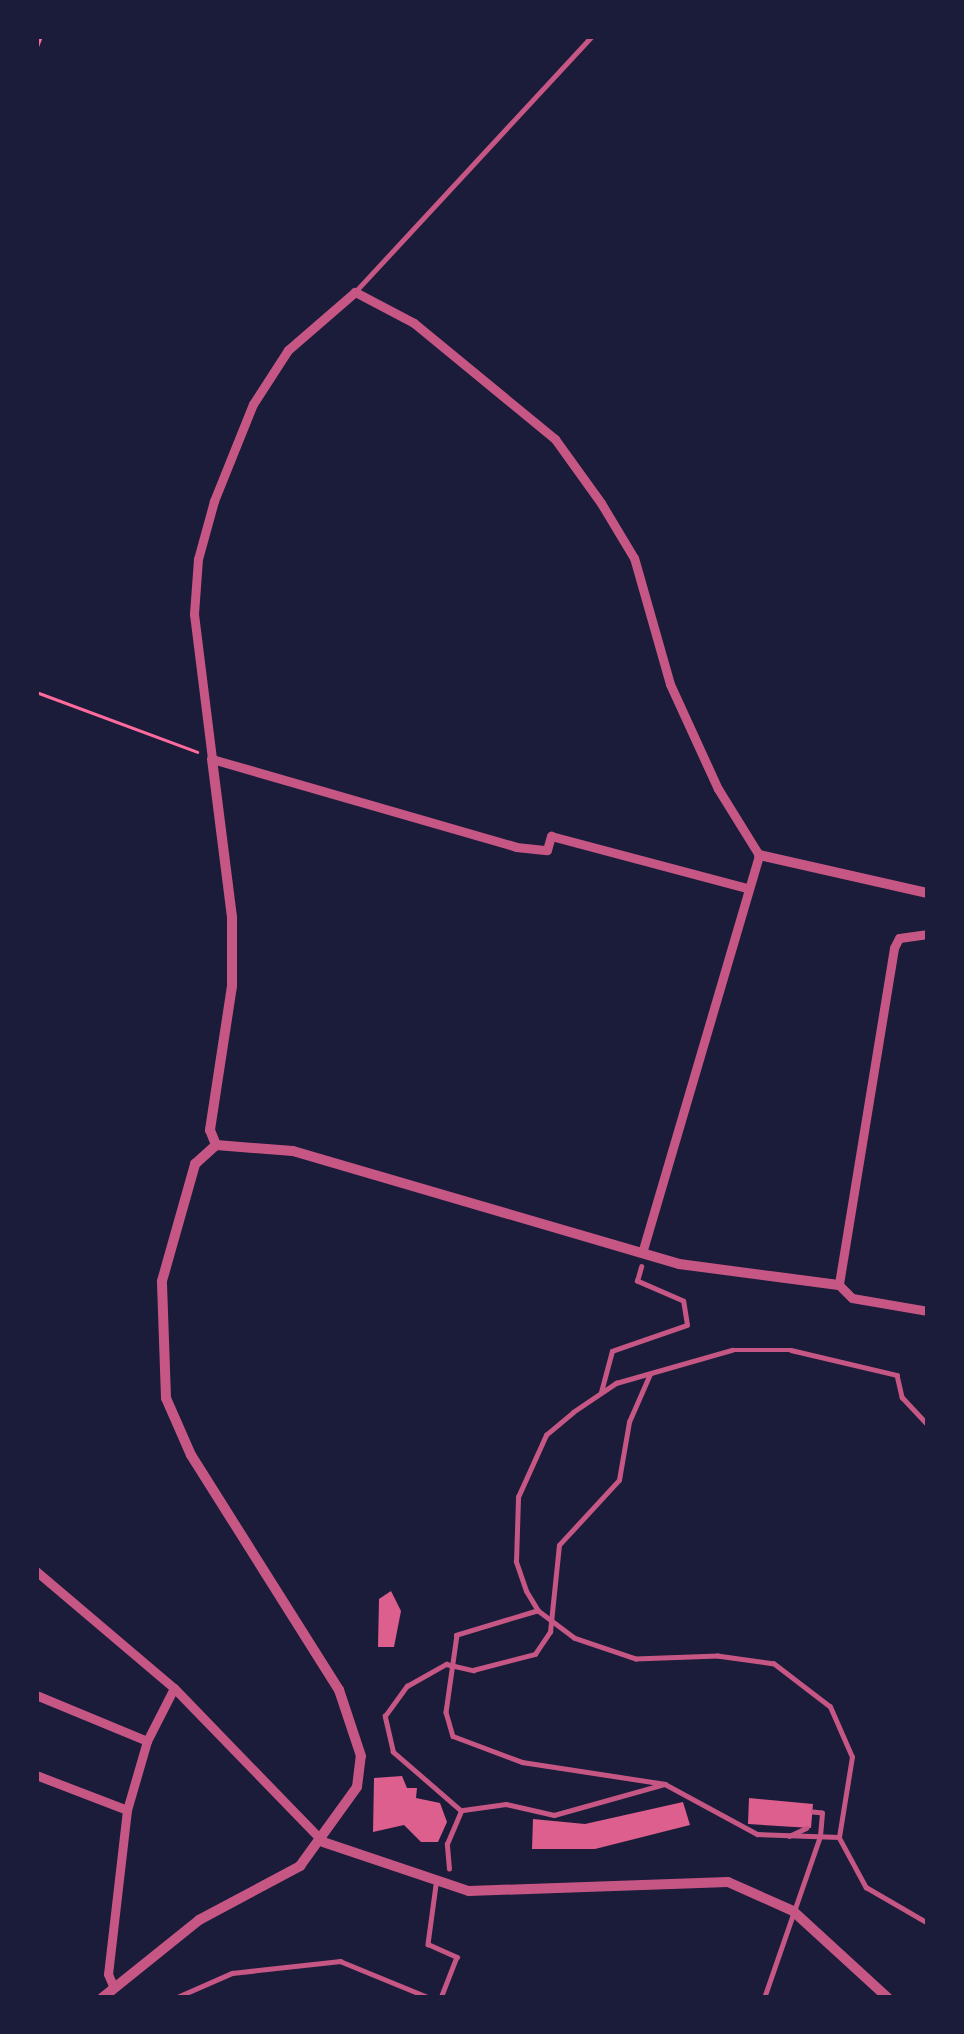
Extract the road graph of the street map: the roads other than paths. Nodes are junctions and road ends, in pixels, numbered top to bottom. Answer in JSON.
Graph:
{"nodes":[{"id":1,"x":592,"y":36,"type":"edge"},
{"id":2,"x":355,"y":292,"type":"junction"},
{"id":3,"x":212,"y":759,"type":"junction"},
{"id":4,"x":759,"y":855,"type":"junction"},
{"id":5,"x":747,"y":888,"type":"junction"},
{"id":6,"x":928,"y":893,"type":"edge"},
{"id":7,"x":928,"y":934,"type":"edge"},
{"id":8,"x":216,"y":1145,"type":"junction"},
{"id":9,"x":641,"y":1260,"type":"junction"},
{"id":10,"x":839,"y":1285,"type":"junction"},
{"id":11,"x":928,"y":1310,"type":"edge"},
{"id":12,"x":652,"y":1370,"type":"junction"},
{"id":13,"x":601,"y":1393,"type":"junction"},
{"id":14,"x":928,"y":1425,"type":"edge"},
{"id":15,"x":36,"y":1571,"type":"edge"},
{"id":16,"x":538,"y":1611,"type":"junction"},
{"id":17,"x":553,"y":1620,"type":"junction"},
{"id":18,"x":928,"y":1642,"type":"edge"},
{"id":19,"x":456,"y":1667,"type":"junction"},
{"id":20,"x":174,"y":1688,"type":"junction"},
{"id":21,"x":928,"y":1690,"type":"edge"},
{"id":22,"x":36,"y":1695,"type":"edge"},
{"id":23,"x":147,"y":1741,"type":"junction"},
{"id":24,"x":36,"y":1775,"type":"edge"},
{"id":25,"x":665,"y":1784,"type":"junction"},
{"id":26,"x":127,"y":1810,"type":"junction"},
{"id":27,"x":461,"y":1810,"type":"junction"},
{"id":28,"x":813,"y":1812,"type":"dead end"},
{"id":29,"x":806,"y":1828,"type":"dead end"},
{"id":30,"x":789,"y":1836,"type":"junction"},
{"id":31,"x":820,"y":1836,"type":"junction"},
{"id":32,"x":839,"y":1837,"type":"junction"},
{"id":33,"x":323,"y":1842,"type":"junction"},
{"id":34,"x":449,"y":1870,"type":"dead end"},
{"id":35,"x":436,"y":1885,"type":"junction"},
{"id":36,"x":793,"y":1911,"type":"junction"},
{"id":37,"x":928,"y":1923,"type":"edge"},
{"id":38,"x":113,"y":1986,"type":"junction"},
{"id":39,"x":102,"y":1998,"type":"edge"},
{"id":40,"x":175,"y":1998,"type":"edge"},
{"id":41,"x":430,"y":1998,"type":"edge"},
{"id":42,"x":442,"y":1998,"type":"edge"},
{"id":43,"x":764,"y":1998,"type":"edge"},
{"id":44,"x":889,"y":1998,"type":"edge"}],
"edges":[{"from":1,"to":2,"type":"lane"},
{"from":2,"to":3,"type":"street"},
{"from":2,"to":4,"type":"street"},
{"from":3,"to":5,"type":"street"},
{"from":3,"to":8,"type":"street"},
{"from":4,"to":5,"type":"street"},
{"from":4,"to":6,"type":"street"},
{"from":5,"to":9,"type":"street"},
{"from":7,"to":10,"type":"street"},
{"from":8,"to":9,"type":"street"},
{"from":8,"to":33,"type":"street"},
{"from":9,"to":10,"type":"street"},
{"from":9,"to":13,"type":"lane"},
{"from":10,"to":11,"type":"street"},
{"from":12,"to":13,"type":"lane"},
{"from":12,"to":14,"type":"lane"},
{"from":12,"to":17,"type":"lane"},
{"from":13,"to":16,"type":"lane"},
{"from":15,"to":20,"type":"street"},
{"from":16,"to":17,"type":"lane"},
{"from":16,"to":19,"type":"lane"},
{"from":17,"to":19,"type":"lane"},
{"from":17,"to":32,"type":"lane"},
{"from":18,"to":21,"type":"lane"},
{"from":19,"to":25,"type":"lane"},
{"from":19,"to":27,"type":"lane"},
{"from":20,"to":23,"type":"street"},
{"from":20,"to":33,"type":"street"},
{"from":22,"to":23,"type":"street"},
{"from":23,"to":26,"type":"street"},
{"from":24,"to":26,"type":"street"},
{"from":25,"to":27,"type":"lane"},
{"from":25,"to":30,"type":"lane"},
{"from":26,"to":38,"type":"street"},
{"from":27,"to":34,"type":"lane"},
{"from":28,"to":31,"type":"lane"},
{"from":29,"to":30,"type":"lane"},
{"from":30,"to":31,"type":"lane"},
{"from":31,"to":32,"type":"lane"},
{"from":31,"to":36,"type":"lane"},
{"from":32,"to":37,"type":"lane"},
{"from":33,"to":35,"type":"street"},
{"from":33,"to":38,"type":"street"},
{"from":35,"to":36,"type":"street"},
{"from":35,"to":42,"type":"lane"},
{"from":36,"to":43,"type":"lane"},
{"from":36,"to":44,"type":"street"},
{"from":38,"to":39,"type":"street"},
{"from":40,"to":41,"type":"lane"}]}
